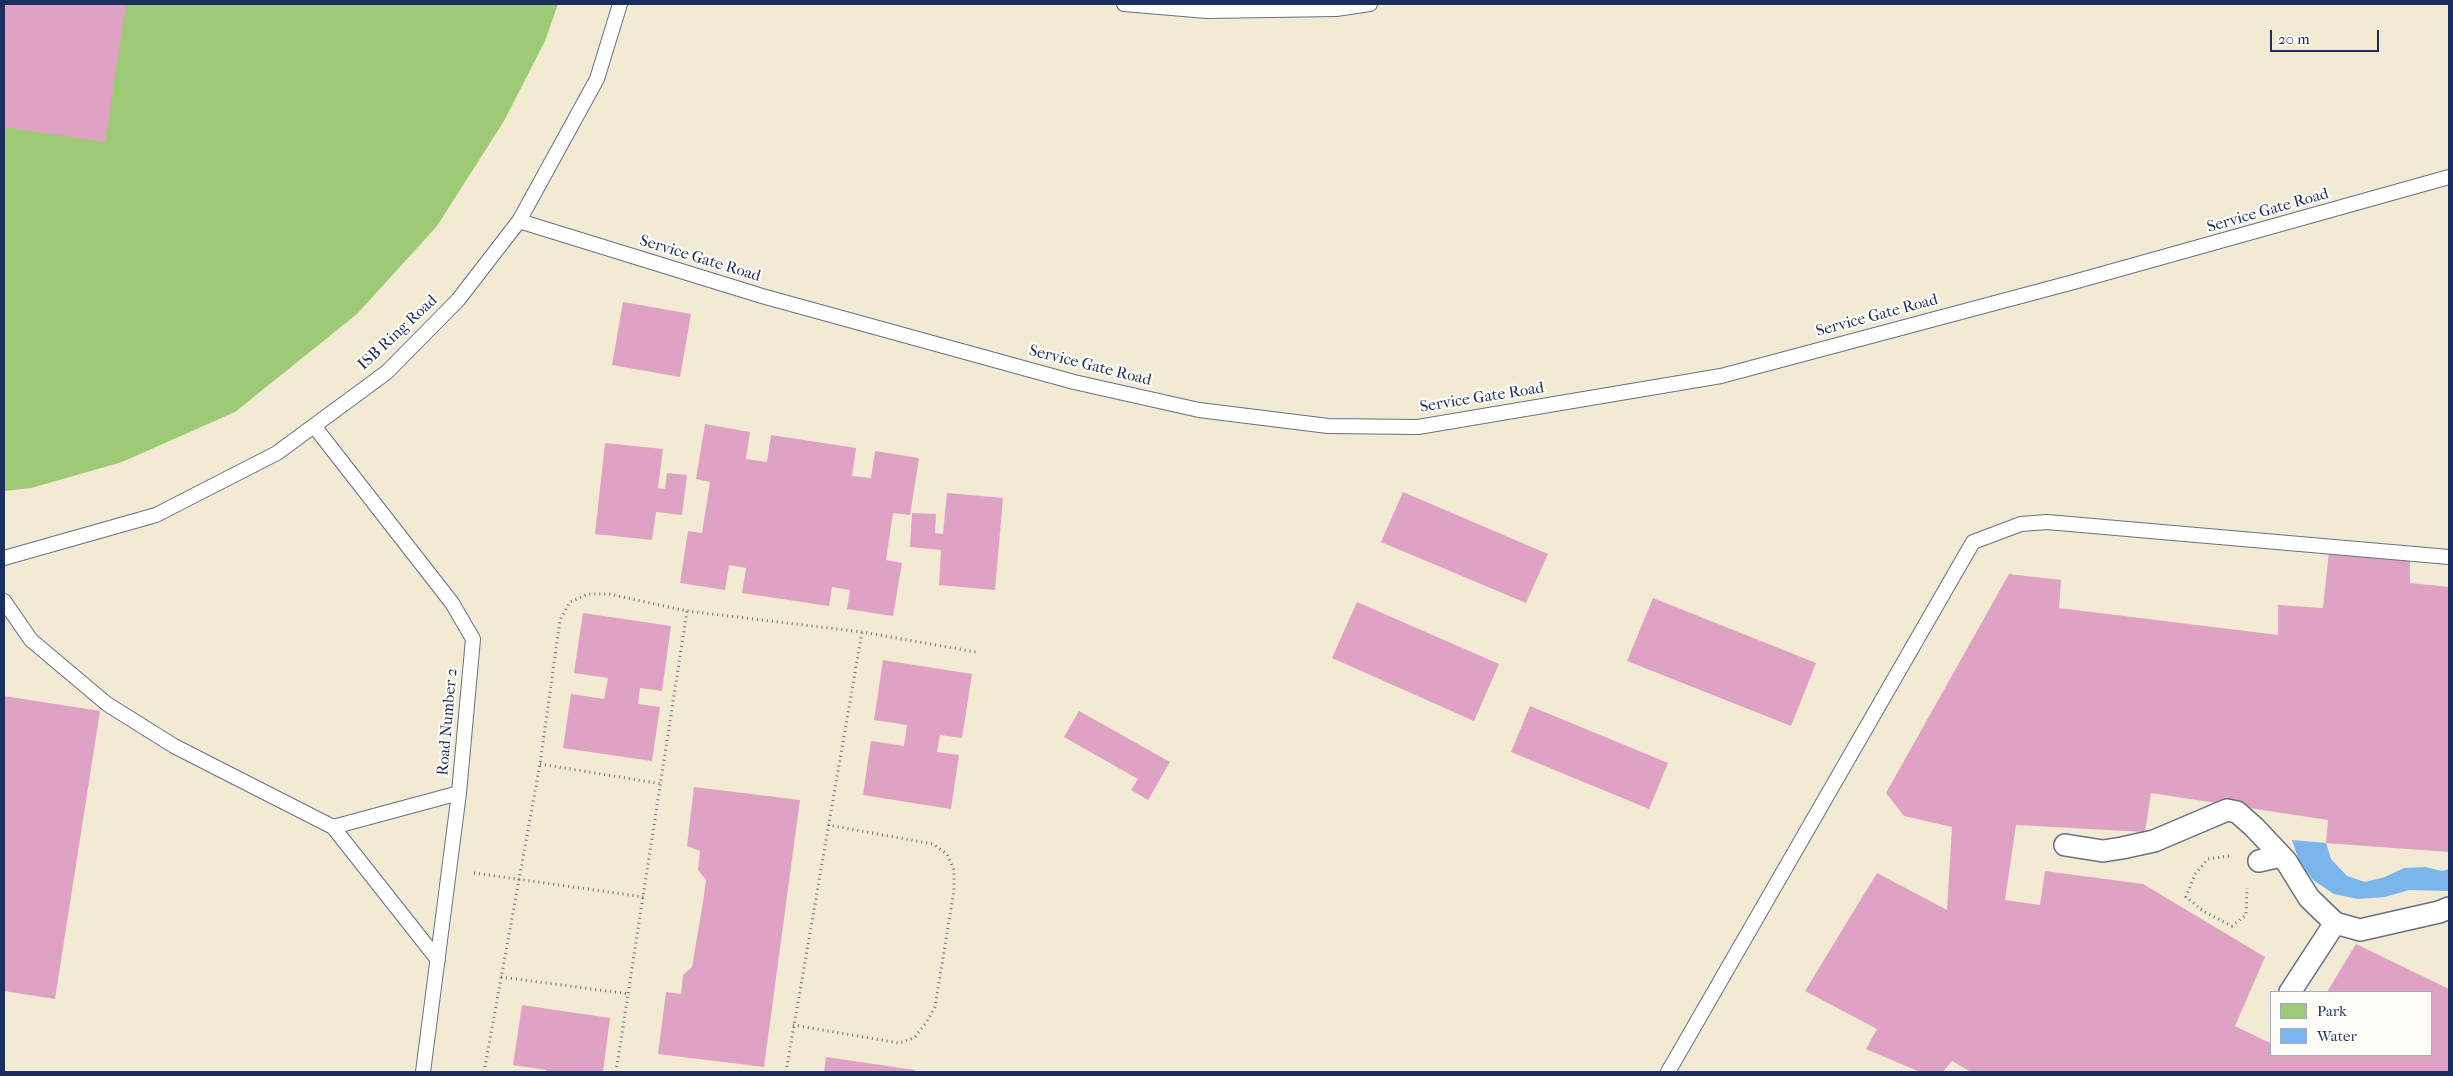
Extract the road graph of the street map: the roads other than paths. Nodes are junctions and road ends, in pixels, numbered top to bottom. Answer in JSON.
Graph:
{"nodes":[{"id":1,"x":620,"y":4,"type":"edge"},
{"id":2,"x":1124,"y":4,"type":"edge"},
{"id":3,"x":1370,"y":4,"type":"edge"},
{"id":4,"x":2449,"y":177,"type":"edge"},
{"id":5,"x":519,"y":221,"type":"junction"},
{"id":6,"x":314,"y":426,"type":"junction"},
{"id":7,"x":2449,"y":557,"type":"edge"},
{"id":8,"x":4,"y":558,"type":"edge"},
{"id":9,"x":4,"y":601,"type":"edge"},
{"id":10,"x":460,"y":793,"type":"junction"},
{"id":11,"x":333,"y":827,"type":"junction"},
{"id":12,"x":2065,"y":845,"type":"dead end"},
{"id":13,"x":2281,"y":856,"type":"junction"},
{"id":14,"x":2259,"y":861,"type":"road end"},
{"id":15,"x":2449,"y":908,"type":"edge"},
{"id":16,"x":2335,"y":924,"type":"junction"},
{"id":17,"x":438,"y":960,"type":"junction"},
{"id":18,"x":2291,"y":991,"type":"edge"},
{"id":19,"x":423,"y":1072,"type":"edge"},
{"id":20,"x":1668,"y":1072,"type":"edge"}],
"edges":[{"from":1,"to":5,"type":"lane","name":"ISB Ring Road"},
{"from":2,"to":3,"type":"lane"},
{"from":4,"to":5,"type":"lane","name":"Service Gate Road"},
{"from":5,"to":6,"type":"lane","name":"ISB Ring Road"},
{"from":6,"to":8,"type":"lane","name":"ISB Ring Road"},
{"from":6,"to":10,"type":"lane","name":"Road Number 2"},
{"from":7,"to":20,"type":"lane"},
{"from":9,"to":11,"type":"lane"},
{"from":10,"to":11,"type":"lane"},
{"from":10,"to":17,"type":"lane","name":"Road Number 2"},
{"from":11,"to":17,"type":"lane"},
{"from":12,"to":13,"type":"street"},
{"from":13,"to":14,"type":"street"},
{"from":13,"to":16,"type":"street"},
{"from":15,"to":16,"type":"street"},
{"from":16,"to":18,"type":"street"},
{"from":17,"to":19,"type":"lane","name":"Road Number 2"}]}
